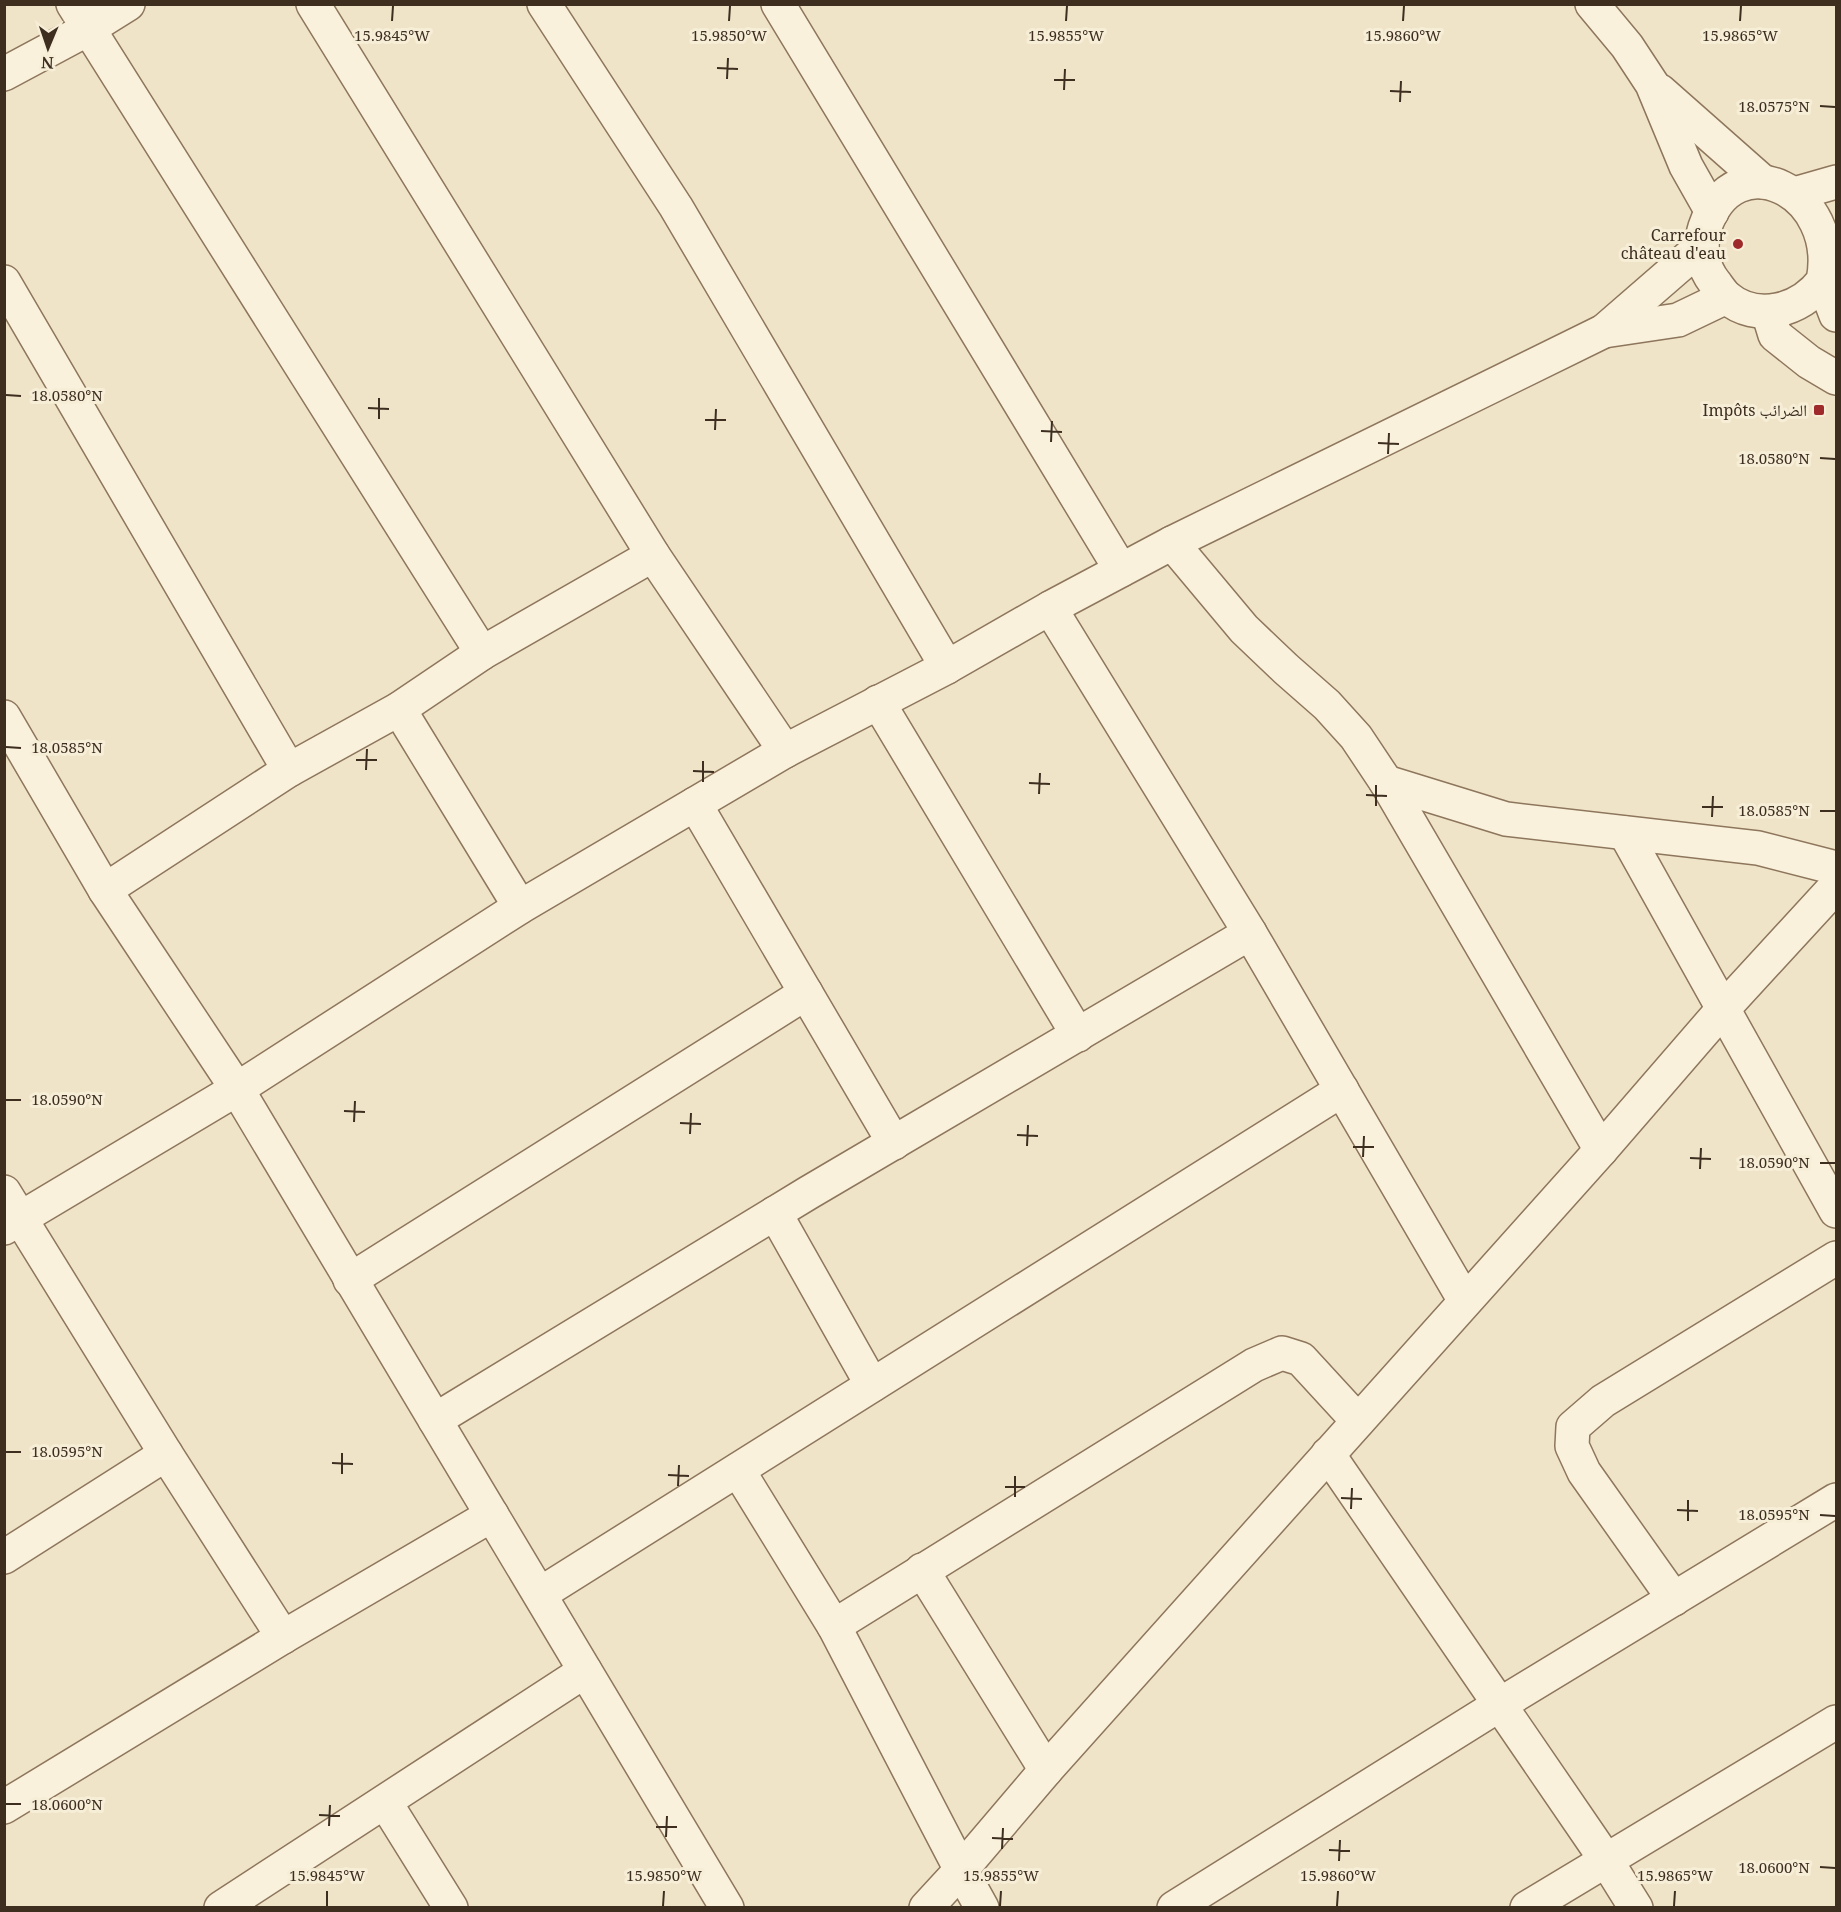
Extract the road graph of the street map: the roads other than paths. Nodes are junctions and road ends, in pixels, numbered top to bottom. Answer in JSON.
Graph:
{"nodes":[{"id":1,"x":128,"y":4,"type":"edge"},
{"id":2,"x":313,"y":4,"type":"edge"},
{"id":3,"x":544,"y":4,"type":"edge"},
{"id":4,"x":778,"y":4,"type":"edge"},
{"id":5,"x":1592,"y":4,"type":"edge"},
{"id":6,"x":80,"y":17,"type":"edge"},
{"id":7,"x":4,"y":74,"type":"edge"},
{"id":8,"x":1652,"y":84,"type":"junction"},
{"id":9,"x":1763,"y":182,"type":"junction"},
{"id":10,"x":1836,"y":182,"type":"edge"},
{"id":11,"x":1801,"y":192,"type":"junction"},
{"id":12,"x":1712,"y":212,"type":"junction"},
{"id":13,"x":1834,"y":233,"type":"edge"},
{"id":14,"x":1702,"y":246,"type":"junction"},
{"id":15,"x":1822,"y":281,"type":"junction"},
{"id":16,"x":1726,"y":297,"type":"junction"},
{"id":17,"x":9,"y":298,"type":"edge"},
{"id":18,"x":1768,"y":312,"type":"junction"},
{"id":19,"x":1836,"y":315,"type":"edge"},
{"id":20,"x":1604,"y":331,"type":"junction"},
{"id":21,"x":1836,"y":378,"type":"edge"},
{"id":22,"x":1172,"y":543,"type":"junction"},
{"id":23,"x":653,"y":555,"type":"junction"},
{"id":24,"x":1121,"y":570,"type":"junction"},
{"id":25,"x":1050,"y":608,"type":"junction"},
{"id":26,"x":482,"y":653,"type":"junction"},
{"id":27,"x":947,"y":667,"type":"junction"},
{"id":28,"x":878,"y":702,"type":"junction"},
{"id":29,"x":399,"y":709,"type":"junction"},
{"id":30,"x":4,"y":717,"type":"edge"},
{"id":31,"x":785,"y":751,"type":"junction"},
{"id":32,"x":289,"y":770,"type":"junction"},
{"id":33,"x":1386,"y":782,"type":"junction"},
{"id":34,"x":694,"y":804,"type":"junction"},
{"id":35,"x":1625,"y":833,"type":"junction"},
{"id":36,"x":1836,"y":868,"type":"edge"},
{"id":37,"x":1836,"y":886,"type":"edge"},
{"id":38,"x":105,"y":890,"type":"junction"},
{"id":39,"x":520,"y":907,"type":"junction"},
{"id":40,"x":1250,"y":933,"type":"junction"},
{"id":41,"x":806,"y":993,"type":"junction"},
{"id":42,"x":1723,"y":1009,"type":"junction"},
{"id":43,"x":1078,"y":1035,"type":"junction"},
{"id":44,"x":237,"y":1089,"type":"junction"},
{"id":45,"x":1341,"y":1090,"type":"junction"},
{"id":46,"x":894,"y":1143,"type":"junction"},
{"id":47,"x":1601,"y":1150,"type":"junction"},
{"id":48,"x":1836,"y":1211,"type":"edge"},
{"id":49,"x":10,"y":1213,"type":"edge"},
{"id":50,"x":775,"y":1213,"type":"junction"},
{"id":51,"x":1834,"y":1266,"type":"edge"},
{"id":52,"x":351,"y":1280,"type":"junction"},
{"id":53,"x":1465,"y":1301,"type":"junction"},
{"id":54,"x":872,"y":1385,"type":"junction"},
{"id":55,"x":435,"y":1420,"type":"junction"},
{"id":56,"x":1358,"y":1421,"type":"junction"},
{"id":57,"x":166,"y":1454,"type":"junction"},
{"id":58,"x":1328,"y":1454,"type":"junction"},
{"id":59,"x":738,"y":1470,"type":"junction"},
{"id":60,"x":1836,"y":1500,"type":"edge"},
{"id":61,"x":492,"y":1515,"type":"junction"},
{"id":62,"x":4,"y":1557,"type":"edge"},
{"id":63,"x":922,"y":1570,"type":"junction"},
{"id":64,"x":540,"y":1594,"type":"junction"},
{"id":65,"x":1674,"y":1599,"type":"junction"},
{"id":66,"x":834,"y":1626,"type":"junction"},
{"id":67,"x":284,"y":1637,"type":"junction"},
{"id":68,"x":585,"y":1671,"type":"junction"},
{"id":69,"x":1499,"y":1705,"type":"junction"},
{"id":70,"x":1836,"y":1722,"type":"edge"},
{"id":71,"x":1046,"y":1770,"type":"junction"},
{"id":72,"x":385,"y":1802,"type":"junction"},
{"id":73,"x":4,"y":1807,"type":"edge"},
{"id":74,"x":1606,"y":1860,"type":"junction"},
{"id":75,"x":960,"y":1870,"type":"junction"},
{"id":76,"x":221,"y":1908,"type":"edge"},
{"id":77,"x":451,"y":1908,"type":"edge"},
{"id":78,"x":727,"y":1908,"type":"edge"},
{"id":79,"x":926,"y":1908,"type":"edge"},
{"id":80,"x":982,"y":1908,"type":"edge"},
{"id":81,"x":1174,"y":1908,"type":"edge"},
{"id":82,"x":1527,"y":1908,"type":"edge"},
{"id":83,"x":1636,"y":1908,"type":"edge"}],
"edges":[{"from":1,"to":6,"type":"street"},
{"from":2,"to":23,"type":"street"},
{"from":3,"to":27,"type":"street"},
{"from":4,"to":24,"type":"street"},
{"from":5,"to":8,"type":"street"},
{"from":6,"to":7,"type":"street"},
{"from":6,"to":26,"type":"street"},
{"from":8,"to":9,"type":"street"},
{"from":8,"to":12,"type":"street"},
{"from":9,"to":11,"type":"street"},
{"from":9,"to":12,"type":"street"},
{"from":10,"to":11,"type":"street"},
{"from":11,"to":13,"type":"street"},
{"from":12,"to":14,"type":"street"},
{"from":13,"to":15,"type":"street"},
{"from":14,"to":16,"type":"street"},
{"from":14,"to":20,"type":"street"},
{"from":15,"to":18,"type":"street"},
{"from":15,"to":19,"type":"street"},
{"from":16,"to":18,"type":"street"},
{"from":16,"to":20,"type":"street"},
{"from":17,"to":32,"type":"street"},
{"from":18,"to":21,"type":"street"},
{"from":20,"to":22,"type":"street"},
{"from":22,"to":24,"type":"street"},
{"from":22,"to":33,"type":"street"},
{"from":23,"to":26,"type":"street"},
{"from":23,"to":31,"type":"street"},
{"from":24,"to":25,"type":"street"},
{"from":25,"to":27,"type":"street"},
{"from":25,"to":40,"type":"street"},
{"from":26,"to":29,"type":"street"},
{"from":27,"to":28,"type":"street"},
{"from":28,"to":31,"type":"street"},
{"from":28,"to":43,"type":"street"},
{"from":29,"to":32,"type":"street"},
{"from":29,"to":39,"type":"street"},
{"from":30,"to":38,"type":"street"},
{"from":31,"to":34,"type":"street"},
{"from":32,"to":38,"type":"street"},
{"from":33,"to":35,"type":"street"},
{"from":33,"to":47,"type":"street"},
{"from":34,"to":39,"type":"street"},
{"from":34,"to":41,"type":"street"},
{"from":35,"to":36,"type":"street"},
{"from":35,"to":42,"type":"street"},
{"from":37,"to":42,"type":"street"},
{"from":38,"to":44,"type":"street"},
{"from":39,"to":44,"type":"street"},
{"from":40,"to":43,"type":"street"},
{"from":40,"to":45,"type":"street"},
{"from":41,"to":46,"type":"street"},
{"from":41,"to":52,"type":"street"},
{"from":42,"to":47,"type":"street"},
{"from":42,"to":48,"type":"street"},
{"from":43,"to":46,"type":"street"},
{"from":44,"to":49,"type":"street"},
{"from":44,"to":52,"type":"street"},
{"from":45,"to":53,"type":"street"},
{"from":45,"to":54,"type":"street"},
{"from":46,"to":50,"type":"street"},
{"from":47,"to":53,"type":"street"},
{"from":49,"to":57,"type":"street"},
{"from":50,"to":54,"type":"street"},
{"from":50,"to":55,"type":"street"},
{"from":51,"to":65,"type":"street"},
{"from":52,"to":55,"type":"street"},
{"from":53,"to":56,"type":"street"},
{"from":54,"to":59,"type":"street"},
{"from":55,"to":61,"type":"street"},
{"from":56,"to":58,"type":"street"},
{"from":56,"to":63,"type":"street"},
{"from":57,"to":62,"type":"street"},
{"from":57,"to":67,"type":"street"},
{"from":58,"to":69,"type":"street"},
{"from":58,"to":71,"type":"street"},
{"from":59,"to":64,"type":"street"},
{"from":59,"to":66,"type":"street"},
{"from":60,"to":65,"type":"street"},
{"from":61,"to":64,"type":"street"},
{"from":61,"to":67,"type":"street"},
{"from":63,"to":66,"type":"street"},
{"from":63,"to":71,"type":"street"},
{"from":64,"to":68,"type":"street"},
{"from":65,"to":69,"type":"street"},
{"from":66,"to":75,"type":"street"},
{"from":67,"to":73,"type":"street"},
{"from":68,"to":72,"type":"street"},
{"from":68,"to":78,"type":"street"},
{"from":69,"to":74,"type":"street"},
{"from":69,"to":81,"type":"street"},
{"from":70,"to":74,"type":"street"},
{"from":71,"to":75,"type":"street"},
{"from":72,"to":76,"type":"street"},
{"from":72,"to":77,"type":"street"},
{"from":74,"to":82,"type":"street"},
{"from":74,"to":83,"type":"street"},
{"from":75,"to":79,"type":"street"},
{"from":75,"to":80,"type":"street"}]}
